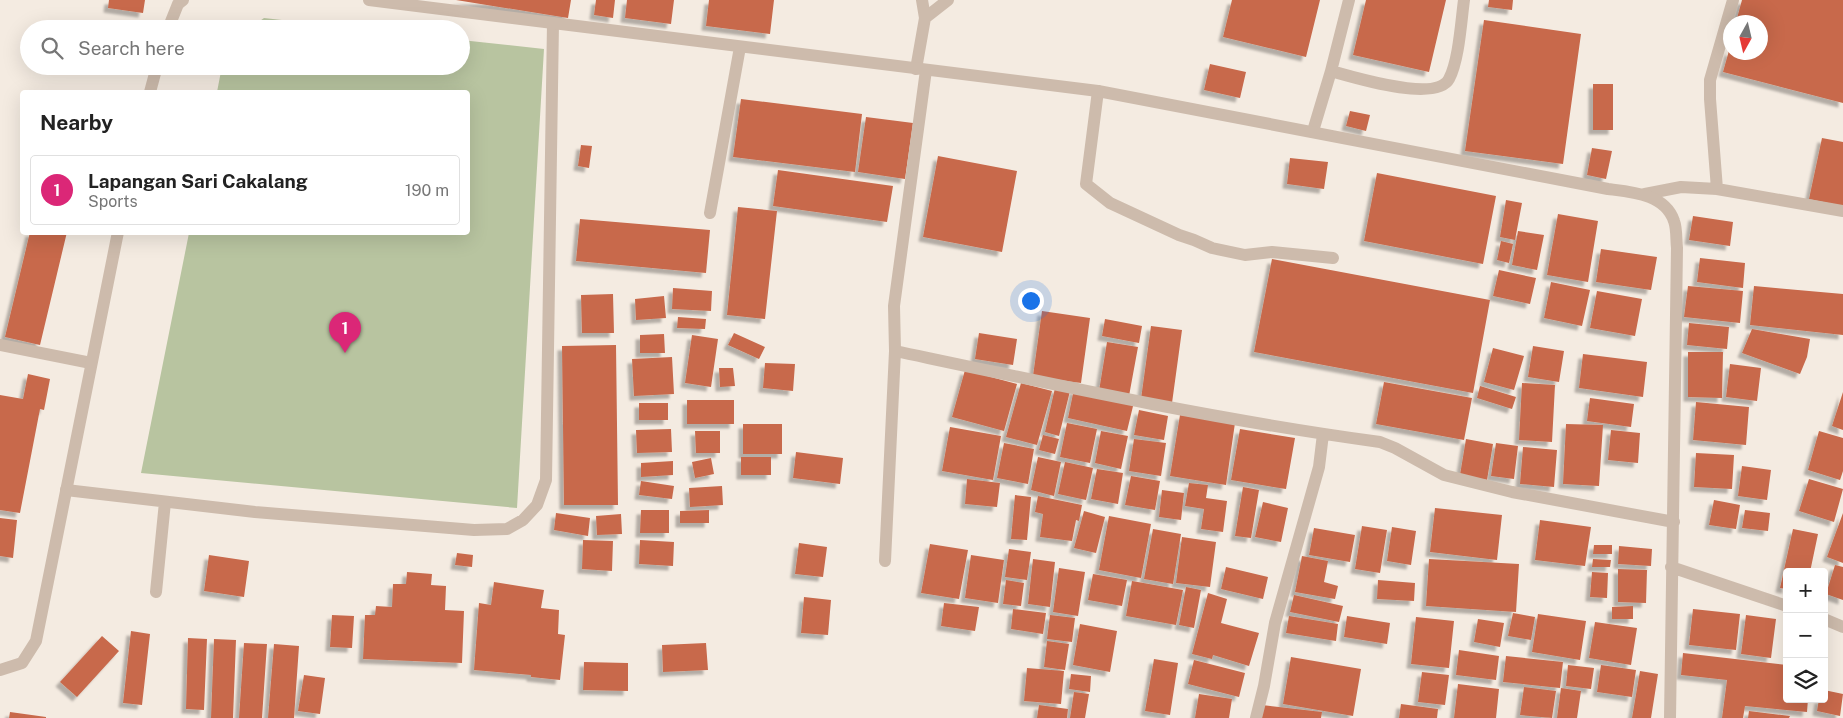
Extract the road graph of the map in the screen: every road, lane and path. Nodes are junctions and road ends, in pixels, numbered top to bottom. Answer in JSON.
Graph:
{"nodes":[{"id":1,"x":183,"y":0,"type":"edge"},
{"id":2,"x":369,"y":0,"type":"edge"},
{"id":3,"x":922,"y":0,"type":"edge"},
{"id":4,"x":948,"y":0,"type":"edge"},
{"id":5,"x":1349,"y":0,"type":"edge"},
{"id":6,"x":1464,"y":0,"type":"edge"},
{"id":7,"x":1733,"y":0,"type":"edge"},
{"id":8,"x":925,"y":18,"type":"junction"},
{"id":9,"x":172,"y":20,"type":"edge"},
{"id":10,"x":553,"y":23,"type":"junction"},
{"id":11,"x":740,"y":47,"type":"junction"},
{"id":12,"x":921,"y":69,"type":"junction"},
{"id":13,"x":1331,"y":71,"type":"junction"},
{"id":14,"x":155,"y":75,"type":"edge"},
{"id":15,"x":151,"y":90,"type":"edge"},
{"id":16,"x":1098,"y":90,"type":"junction"},
{"id":17,"x":1313,"y":131,"type":"junction"},
{"id":18,"x":1717,"y":189,"type":"junction"},
{"id":19,"x":1645,"y":194,"type":"junction"},
{"id":20,"x":1843,"y":211,"type":"edge"},
{"id":21,"x":710,"y":212,"type":"dead end"},
{"id":22,"x":117,"y":235,"type":"edge"},
{"id":23,"x":1333,"y":258,"type":"dead end"},
{"id":24,"x":0,"y":345,"type":"edge"},
{"id":25,"x":895,"y":351,"type":"junction"},
{"id":26,"x":91,"y":363,"type":"junction"},
{"id":27,"x":1323,"y":434,"type":"junction"},
{"id":28,"x":66,"y":490,"type":"junction"},
{"id":29,"x":165,"y":502,"type":"junction"},
{"id":30,"x":1674,"y":522,"type":"junction"},
{"id":31,"x":885,"y":561,"type":"dead end"},
{"id":32,"x":1671,"y":567,"type":"junction"},
{"id":33,"x":156,"y":592,"type":"dead end"},
{"id":34,"x":1783,"y":605,"type":"edge"},
{"id":35,"x":1828,"y":621,"type":"edge"},
{"id":36,"x":1843,"y":627,"type":"edge"},
{"id":37,"x":0,"y":670,"type":"edge"},
{"id":38,"x":1256,"y":718,"type":"edge"},
{"id":39,"x":1670,"y":718,"type":"edge"}],
"edges":[{"from":1,"to":9,"type":"street"},
{"from":2,"to":10,"type":"street"},
{"from":3,"to":8,"type":"street"},
{"from":4,"to":8,"type":"street"},
{"from":5,"to":13,"type":"street"},
{"from":6,"to":13,"type":"street"},
{"from":7,"to":18,"type":"street"},
{"from":8,"to":12,"type":"street"},
{"from":10,"to":11,"type":"street"},
{"from":10,"to":29,"type":"street"},
{"from":11,"to":12,"type":"street"},
{"from":11,"to":21,"type":"street"},
{"from":12,"to":16,"type":"street"},
{"from":12,"to":25,"type":"street"},
{"from":13,"to":17,"type":"street"},
{"from":14,"to":15,"type":"street"},
{"from":16,"to":17,"type":"street"},
{"from":16,"to":23,"type":"street"},
{"from":17,"to":19,"type":"street"},
{"from":18,"to":19,"type":"street"},
{"from":18,"to":20,"type":"street"},
{"from":19,"to":30,"type":"street"},
{"from":22,"to":26,"type":"street"},
{"from":24,"to":26,"type":"street"},
{"from":25,"to":27,"type":"street"},
{"from":25,"to":31,"type":"street"},
{"from":26,"to":28,"type":"street"},
{"from":27,"to":30,"type":"street"},
{"from":27,"to":38,"type":"street"},
{"from":28,"to":29,"type":"street"},
{"from":28,"to":37,"type":"street"},
{"from":29,"to":33,"type":"street"},
{"from":30,"to":32,"type":"street"},
{"from":32,"to":34,"type":"street"},
{"from":32,"to":39,"type":"street"},
{"from":35,"to":36,"type":"street"}]}
